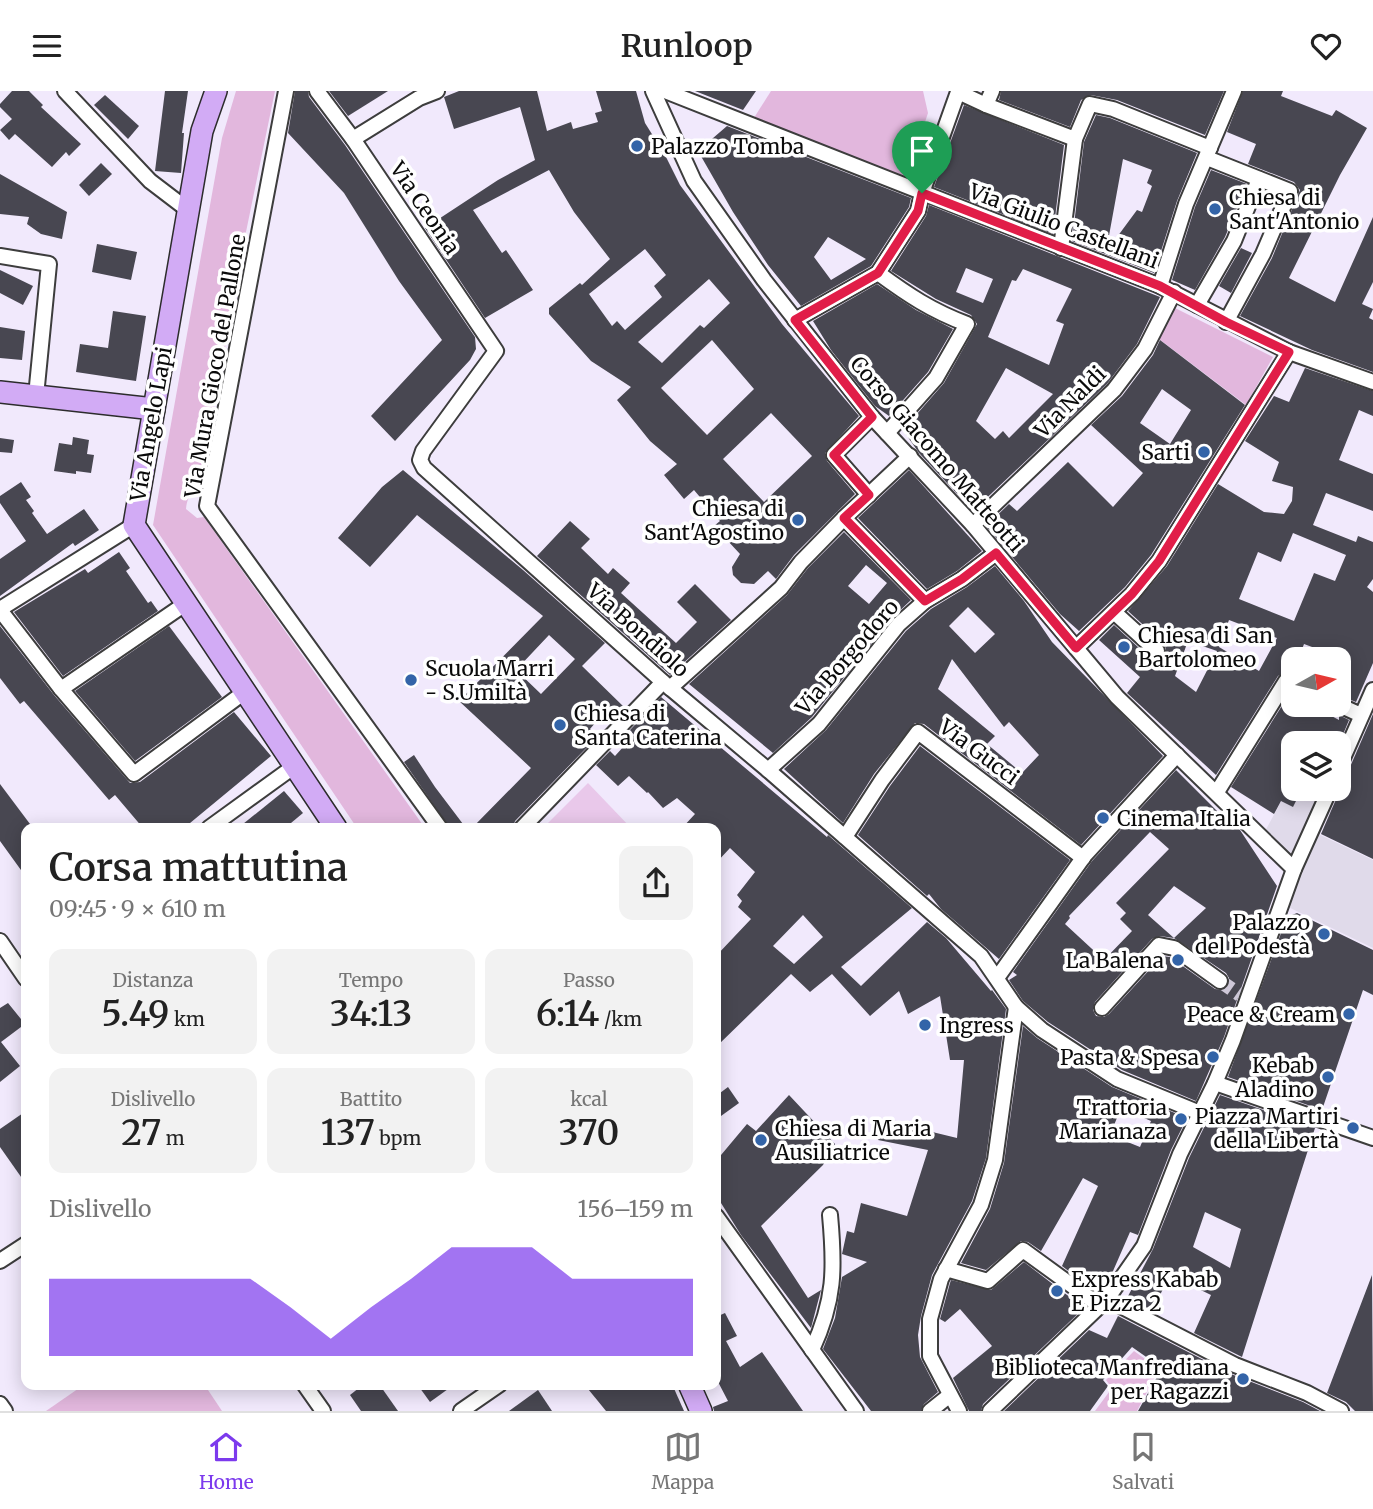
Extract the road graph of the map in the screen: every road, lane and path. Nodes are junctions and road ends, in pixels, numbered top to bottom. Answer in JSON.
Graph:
{"nodes":[{"id":1,"x":65,"y":91,"type":"edge"},
{"id":2,"x":216,"y":91,"type":"edge"},
{"id":3,"x":286,"y":91,"type":"edge"},
{"id":4,"x":317,"y":91,"type":"edge"},
{"id":5,"x":436,"y":91,"type":"edge"},
{"id":6,"x":653,"y":91,"type":"edge"},
{"id":7,"x":664,"y":91,"type":"edge"},
{"id":8,"x":992,"y":91,"type":"edge"},
{"id":9,"x":1234,"y":91,"type":"edge"},
{"id":10,"x":986,"y":106,"type":"junction"},
{"id":11,"x":353,"y":139,"type":"junction"},
{"id":12,"x":1075,"y":139,"type":"junction"},
{"id":13,"x":1209,"y":153,"type":"junction"},
{"id":14,"x":1259,"y":179,"type":"junction"},
{"id":15,"x":922,"y":193,"type":"junction"},
{"id":16,"x":188,"y":210,"type":"junction"},
{"id":17,"x":1061,"y":248,"type":"junction"},
{"id":18,"x":0,"y":256,"type":"edge"},
{"id":19,"x":878,"y":273,"type":"junction"},
{"id":20,"x":1167,"y":289,"type":"junction"},
{"id":21,"x":1197,"y":305,"type":"junction"},
{"id":22,"x":795,"y":320,"type":"junction"},
{"id":23,"x":1226,"y":322,"type":"junction"},
{"id":24,"x":496,"y":351,"type":"joint"},
{"id":25,"x":1289,"y":352,"type":"junction"},
{"id":26,"x":1373,"y":382,"type":"edge"},
{"id":27,"x":0,"y":392,"type":"edge"},
{"id":28,"x":36,"y":396,"type":"junction"},
{"id":29,"x":154,"y":409,"type":"junction"},
{"id":30,"x":872,"y":417,"type":"junction"},
{"id":31,"x":887,"y":433,"type":"junction"},
{"id":32,"x":910,"y":456,"type":"junction"},
{"id":33,"x":869,"y":495,"type":"junction"},
{"id":34,"x":844,"y":518,"type":"junction"},
{"id":35,"x":134,"y":525,"type":"junction"},
{"id":36,"x":973,"y":525,"type":"junction"},
{"id":37,"x":996,"y":553,"type":"junction"},
{"id":38,"x":925,"y":601,"type":"junction"},
{"id":39,"x":185,"y":604,"type":"junction"},
{"id":40,"x":0,"y":609,"type":"edge"},
{"id":41,"x":1114,"y":612,"type":"junction"},
{"id":42,"x":1076,"y":648,"type":"junction"},
{"id":43,"x":1157,"y":652,"type":"dead end"},
{"id":44,"x":666,"y":685,"type":"junction"},
{"id":45,"x":61,"y":689,"type":"junction"},
{"id":46,"x":246,"y":691,"type":"junction"},
{"id":47,"x":1281,"y":696,"type":"edge"},
{"id":48,"x":1372,"y":697,"type":"edge"},
{"id":49,"x":1351,"y":710,"type":"edge"},
{"id":50,"x":1361,"y":715,"type":"junction"},
{"id":51,"x":1351,"y":739,"type":"edge"},
{"id":52,"x":1177,"y":755,"type":"junction"},
{"id":53,"x":296,"y":765,"type":"junction"},
{"id":54,"x":768,"y":770,"type":"junction"},
{"id":55,"x":1217,"y":792,"type":"junction"},
{"id":56,"x":1324,"y":801,"type":"edge"},
{"id":57,"x":216,"y":823,"type":"edge"},
{"id":58,"x":333,"y":823,"type":"edge"},
{"id":59,"x":436,"y":823,"type":"edge"},
{"id":60,"x":527,"y":823,"type":"edge"},
{"id":61,"x":845,"y":837,"type":"junction"},
{"id":62,"x":1083,"y":858,"type":"junction"},
{"id":63,"x":1294,"y":869,"type":"junction"},
{"id":64,"x":0,"y":941,"type":"edge"},
{"id":65,"x":21,"y":972,"type":"edge"},
{"id":66,"x":997,"y":978,"type":"junction"},
{"id":67,"x":1220,"y":981,"type":"tunnel mouth"},
{"id":68,"x":1016,"y":1007,"type":"junction"},
{"id":69,"x":1102,"y":1008,"type":"dead end"},
{"id":70,"x":1216,"y":1083,"type":"junction"},
{"id":71,"x":1200,"y":1113,"type":"junction"},
{"id":72,"x":1373,"y":1138,"type":"edge"},
{"id":73,"x":830,"y":1215,"type":"dead end"},
{"id":74,"x":721,"y":1223,"type":"edge"},
{"id":75,"x":21,"y":1247,"type":"edge"},
{"id":76,"x":0,"y":1261,"type":"edge"},
{"id":77,"x":946,"y":1269,"type":"junction"},
{"id":78,"x":1104,"y":1303,"type":"junction"},
{"id":79,"x":812,"y":1350,"type":"junction"},
{"id":80,"x":309,"y":1390,"type":"edge"},
{"id":81,"x":491,"y":1390,"type":"edge"},
{"id":82,"x":692,"y":1390,"type":"edge"},
{"id":83,"x":950,"y":1395,"type":"junction"},
{"id":84,"x":0,"y":1404,"type":"edge"},
{"id":85,"x":5,"y":1411,"type":"edge"},
{"id":86,"x":323,"y":1411,"type":"edge"},
{"id":87,"x":461,"y":1411,"type":"edge"},
{"id":88,"x":701,"y":1411,"type":"edge"},
{"id":89,"x":856,"y":1411,"type":"edge"},
{"id":90,"x":930,"y":1411,"type":"edge"},
{"id":91,"x":959,"y":1411,"type":"edge"},
{"id":92,"x":990,"y":1411,"type":"edge"},
{"id":93,"x":1341,"y":1411,"type":"edge"}],
"edges":[{"from":1,"to":16,"type":"street"},
{"from":2,"to":16,"type":"street","name":"Via Angelo Lapi"},
{"from":3,"to":59,"type":"street","name":"Via Mura Gioco del Pallone"},
{"from":4,"to":11,"type":"street","name":"Via Ceonia"},
{"from":5,"to":11,"type":"street"},
{"from":6,"to":22,"type":"street","name":"Corso Giacomo Matteotti"},
{"from":7,"to":15,"type":"street","name":"Via Giulio Castellani"},
{"from":8,"to":10,"type":"street"},
{"from":9,"to":13,"type":"street","name":"Via Naldi"},
{"from":10,"to":12,"type":"street"},
{"from":10,"to":15,"type":"street"},
{"from":11,"to":24,"type":"street","name":"Via Ceonia"},
{"from":12,"to":13,"type":"street"},
{"from":12,"to":17,"type":"street"},
{"from":13,"to":14,"type":"street"},
{"from":13,"to":20,"type":"street","name":"Via Naldi"},
{"from":14,"to":21,"type":"street"},
{"from":14,"to":23,"type":"street"},
{"from":15,"to":17,"type":"street","name":"Via Giulio Castellani"},
{"from":15,"to":19,"type":"street"},
{"from":16,"to":29,"type":"street","name":"Via Angelo Lapi"},
{"from":17,"to":20,"type":"street","name":"Via Giulio Castellani"},
{"from":18,"to":28,"type":"street"},
{"from":19,"to":22,"type":"street"},
{"from":19,"to":31,"type":"street"},
{"from":20,"to":21,"type":"street","name":"Via Giulio Castellani"},
{"from":20,"to":36,"type":"street","name":"Via Naldi"},
{"from":21,"to":23,"type":"street","name":"Via Giulio Castellani"},
{"from":22,"to":30,"type":"street","name":"Corso Giacomo Matteotti"},
{"from":23,"to":25,"type":"street","name":"Via Giulio Castellani"},
{"from":24,"to":44,"type":"street","name":"Via Bondiolo"},
{"from":25,"to":26,"type":"street","name":"Via Giulio Castellani"},
{"from":25,"to":41,"type":"street"},
{"from":27,"to":28,"type":"street"},
{"from":28,"to":29,"type":"street"},
{"from":29,"to":35,"type":"street","name":"Via Angelo Lapi"},
{"from":30,"to":31,"type":"street","name":"Corso Giacomo Matteotti"},
{"from":30,"to":33,"type":"street"},
{"from":31,"to":32,"type":"street","name":"Corso Giacomo Matteotti"},
{"from":32,"to":33,"type":"street"},
{"from":32,"to":36,"type":"street","name":"Corso Giacomo Matteotti"},
{"from":33,"to":34,"type":"street"},
{"from":34,"to":38,"type":"street"},
{"from":34,"to":44,"type":"street"},
{"from":35,"to":39,"type":"street","name":"Via Angelo Lapi"},
{"from":35,"to":40,"type":"street"},
{"from":36,"to":37,"type":"street","name":"Corso Giacomo Matteotti"},
{"from":37,"to":38,"type":"street","name":"Via Borgodoro"},
{"from":37,"to":42,"type":"street","name":"Corso Giacomo Matteotti"},
{"from":38,"to":54,"type":"street","name":"Via Borgodoro"},
{"from":39,"to":45,"type":"street"},
{"from":39,"to":46,"type":"street","name":"Via Angelo Lapi"},
{"from":40,"to":45,"type":"street"},
{"from":41,"to":42,"type":"street"},
{"from":41,"to":43,"type":"street"},
{"from":42,"to":52,"type":"street","name":"Corso Giacomo Matteotti"},
{"from":44,"to":54,"type":"street","name":"Via Bondiolo"},
{"from":44,"to":60,"type":"street"},
{"from":45,"to":46,"type":"street"},
{"from":46,"to":53,"type":"street","name":"Via Angelo Lapi"},
{"from":47,"to":55,"type":"street"},
{"from":48,"to":50,"type":"street"},
{"from":49,"to":50,"type":"street"},
{"from":50,"to":51,"type":"street"},
{"from":52,"to":55,"type":"street","name":"Corso Giacomo Matteotti"},
{"from":52,"to":62,"type":"street"},
{"from":53,"to":57,"type":"street"},
{"from":53,"to":58,"type":"street","name":"Via Angelo Lapi"},
{"from":54,"to":61,"type":"street","name":"Via Bondiolo"},
{"from":55,"to":63,"type":"street","name":"Corso Giacomo Matteotti"},
{"from":56,"to":63,"type":"street"},
{"from":61,"to":62,"type":"street","name":"Via Gucci"},
{"from":61,"to":66,"type":"street","name":"Via Bondiolo"},
{"from":62,"to":66,"type":"street"},
{"from":63,"to":70,"type":"street"},
{"from":64,"to":65,"type":"street"},
{"from":66,"to":68,"type":"street","name":"Via Bondiolo"},
{"from":67,"to":69,"type":"street"},
{"from":68,"to":71,"type":"street","name":"Via Bondiolo"},
{"from":68,"to":77,"type":"street"},
{"from":70,"to":71,"type":"street"},
{"from":70,"to":72,"type":"street"},
{"from":71,"to":78,"type":"street"},
{"from":73,"to":79,"type":"street"},
{"from":74,"to":79,"type":"street"},
{"from":75,"to":76,"type":"street"},
{"from":77,"to":78,"type":"street"},
{"from":77,"to":83,"type":"street"},
{"from":78,"to":92,"type":"street"},
{"from":78,"to":93,"type":"street"},
{"from":79,"to":89,"type":"street"},
{"from":80,"to":86,"type":"street"},
{"from":81,"to":87,"type":"street"},
{"from":82,"to":88,"type":"street"},
{"from":83,"to":90,"type":"street"},
{"from":83,"to":91,"type":"street"},
{"from":84,"to":85,"type":"street"}]}
